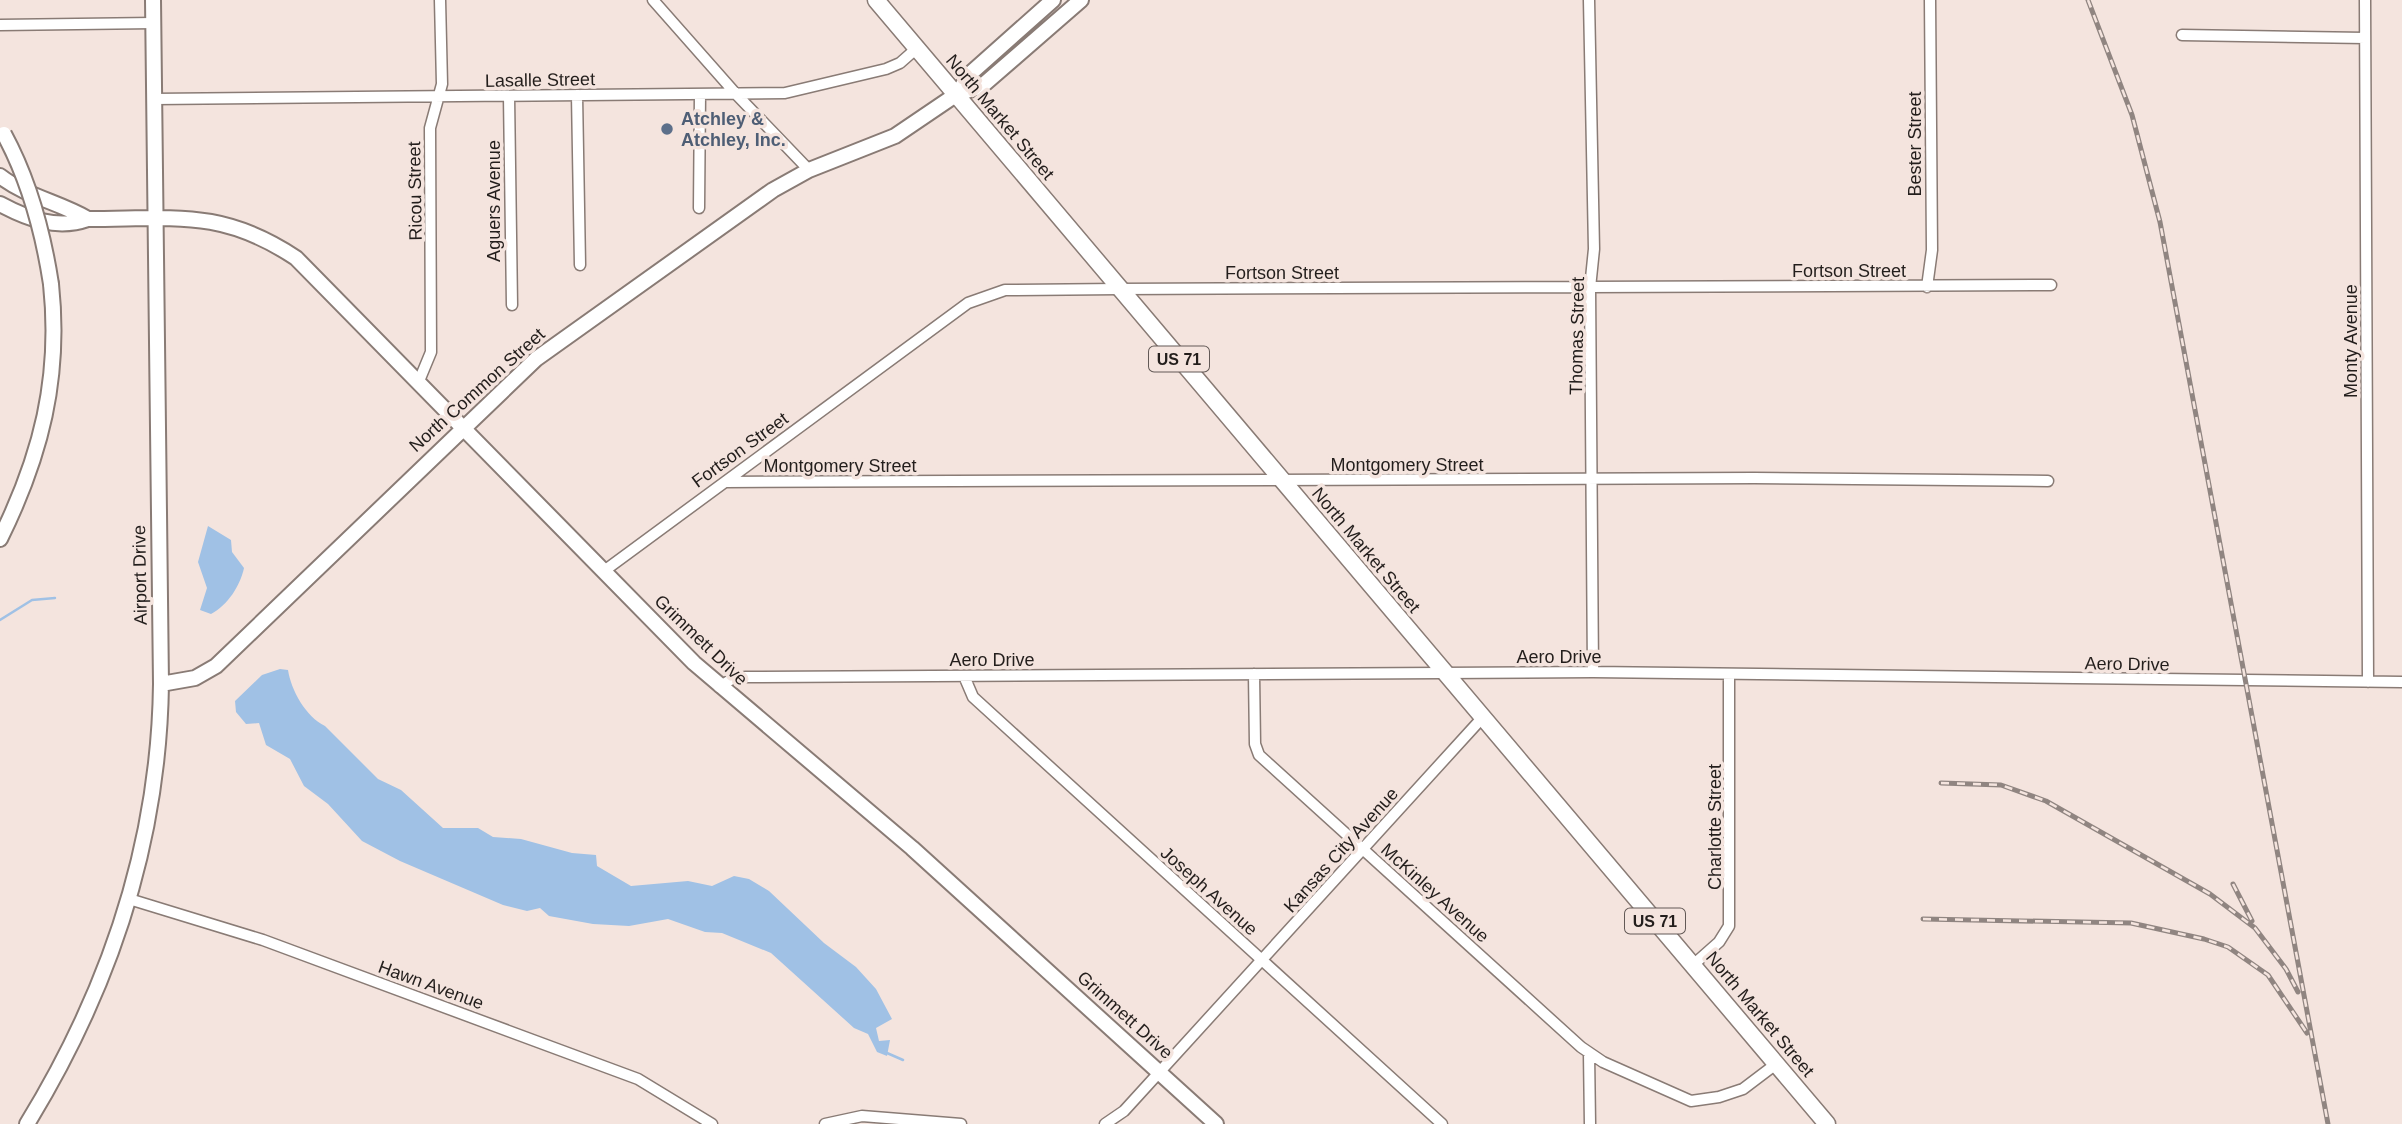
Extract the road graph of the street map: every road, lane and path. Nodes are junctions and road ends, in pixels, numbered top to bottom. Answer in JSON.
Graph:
{"nodes":[{"id":1,"x":153,"y":0,"type":"edge"},
{"id":2,"x":440,"y":0,"type":"edge"},
{"id":3,"x":653,"y":0,"type":"edge"},
{"id":4,"x":876,"y":0,"type":"edge"},
{"id":5,"x":1053,"y":0,"type":"edge"},
{"id":6,"x":1589,"y":0,"type":"edge"},
{"id":7,"x":1930,"y":0,"type":"edge"},
{"id":8,"x":2365,"y":0,"type":"edge"},
{"id":9,"x":1072,"y":3,"type":"edge"},
{"id":10,"x":154,"y":23,"type":"junction"},
{"id":11,"x":0,"y":25,"type":"edge"},
{"id":12,"x":2182,"y":35,"type":"dead end"},
{"id":13,"x":2365,"y":38,"type":"junction"},
{"id":14,"x":917,"y":48,"type":"junction"},
{"id":15,"x":700,"y":94,"type":"junction"},
{"id":16,"x":736,"y":94,"type":"junction"},
{"id":17,"x":957,"y":94,"type":"junction"},
{"id":18,"x":577,"y":95,"type":"junction"},
{"id":19,"x":439,"y":96,"type":"junction"},
{"id":20,"x":509,"y":96,"type":"junction"},
{"id":21,"x":154,"y":99,"type":"junction"},
{"id":22,"x":2,"y":130,"type":"edge"},
{"id":23,"x":809,"y":170,"type":"junction"},
{"id":24,"x":0,"y":176,"type":"edge"},
{"id":25,"x":0,"y":204,"type":"edge"},
{"id":26,"x":699,"y":208,"type":"dead end"},
{"id":27,"x":88,"y":219,"type":"junction"},
{"id":28,"x":155,"y":219,"type":"junction"},
{"id":29,"x":580,"y":265,"type":"dead end"},
{"id":30,"x":2051,"y":285,"type":"dead end"},
{"id":31,"x":1927,"y":287,"type":"junction"},
{"id":32,"x":1590,"y":288,"type":"junction"},
{"id":33,"x":1119,"y":289,"type":"junction"},
{"id":34,"x":512,"y":305,"type":"dead end"},
{"id":35,"x":419,"y":381,"type":"junction"},
{"id":36,"x":463,"y":426,"type":"junction"},
{"id":37,"x":1591,"y":479,"type":"junction"},
{"id":38,"x":1283,"y":481,"type":"junction"},
{"id":39,"x":2048,"y":481,"type":"dead end"},
{"id":40,"x":725,"y":482,"type":"junction"},
{"id":41,"x":0,"y":539,"type":"edge"},
{"id":42,"x":604,"y":571,"type":"junction"},
{"id":43,"x":1593,"y":672,"type":"junction"},
{"id":44,"x":1444,"y":673,"type":"junction"},
{"id":45,"x":1255,"y":674,"type":"junction"},
{"id":46,"x":1730,"y":674,"type":"junction"},
{"id":47,"x":964,"y":676,"type":"junction"},
{"id":48,"x":2368,"y":682,"type":"junction"},
{"id":49,"x":2402,"y":682,"type":"edge"},
{"id":50,"x":161,"y":684,"type":"junction"},
{"id":51,"x":719,"y":687,"type":"junction"},
{"id":52,"x":1483,"y":717,"type":"junction"},
{"id":53,"x":1362,"y":849,"type":"junction"},
{"id":54,"x":129,"y":899,"type":"junction"},
{"id":55,"x":1262,"y":960,"type":"junction"},
{"id":56,"x":1693,"y":965,"type":"junction"},
{"id":57,"x":1589,"y":1053,"type":"junction"},
{"id":58,"x":1776,"y":1064,"type":"junction"},
{"id":59,"x":1159,"y":1072,"type":"junction"},
{"id":60,"x":27,"y":1124,"type":"edge"},
{"id":61,"x":712,"y":1124,"type":"edge"},
{"id":62,"x":825,"y":1124,"type":"edge"},
{"id":63,"x":961,"y":1124,"type":"edge"},
{"id":64,"x":1105,"y":1124,"type":"edge"},
{"id":65,"x":1216,"y":1124,"type":"edge"},
{"id":66,"x":1442,"y":1124,"type":"edge"},
{"id":67,"x":1590,"y":1124,"type":"edge"},
{"id":68,"x":1827,"y":1124,"type":"edge"}],
"edges":[{"from":1,"to":10,"type":"main road","name":"Airport Drive"},
{"from":2,"to":19,"type":"street","name":"Ricou Street"},
{"from":3,"to":16,"type":"street"},
{"from":4,"to":14,"type":"main road","name":"North Market Street","number":"US 71"},
{"from":5,"to":17,"type":"main road","name":"North Common Street"},
{"from":6,"to":32,"type":"street","name":"Thomas Street"},
{"from":7,"to":31,"type":"street","name":"Bester Street"},
{"from":8,"to":13,"type":"street","name":"Monty Avenue"},
{"from":9,"to":17,"type":"main road","name":"North Common Street"},
{"from":10,"to":11,"type":"street"},
{"from":10,"to":21,"type":"main road","name":"Airport Drive"},
{"from":12,"to":13,"type":"street"},
{"from":13,"to":48,"type":"street","name":"Monty Avenue"},
{"from":14,"to":16,"type":"street","name":"Lasalle Street"},
{"from":14,"to":17,"type":"main road","name":"North Market Street","number":"US 71"},
{"from":15,"to":16,"type":"street","name":"Lasalle Street"},
{"from":15,"to":18,"type":"street","name":"Lasalle Street"},
{"from":15,"to":26,"type":"street"},
{"from":16,"to":23,"type":"street"},
{"from":17,"to":23,"type":"main road","name":"North Common Street"},
{"from":17,"to":33,"type":"main road","name":"North Market Street","number":"US 71"},
{"from":18,"to":20,"type":"street","name":"Lasalle Street"},
{"from":18,"to":29,"type":"street"},
{"from":19,"to":20,"type":"street","name":"Lasalle Street"},
{"from":19,"to":21,"type":"street","name":"Lasalle Street"},
{"from":19,"to":35,"type":"street","name":"Ricou Street"},
{"from":20,"to":34,"type":"street","name":"Aguers Avenue"},
{"from":21,"to":28,"type":"main road","name":"Airport Drive"},
{"from":22,"to":41,"type":"main road","bridge":true},
{"from":23,"to":36,"type":"main road","name":"North Common Street"},
{"from":24,"to":27,"type":"main road"},
{"from":25,"to":27,"type":"main road","name":"Grimmett Drive"},
{"from":27,"to":28,"type":"main road","name":"Grimmett Drive"},
{"from":28,"to":35,"type":"main road","name":"Grimmett Drive"},
{"from":28,"to":50,"type":"main road","name":"Airport Drive"},
{"from":30,"to":31,"type":"street","name":"Fortson Street"},
{"from":31,"to":32,"type":"street","name":"Fortson Street"},
{"from":32,"to":33,"type":"street","name":"Fortson Street"},
{"from":32,"to":37,"type":"street","name":"Thomas Street"},
{"from":33,"to":38,"type":"main road","name":"North Market Street","number":"US 71"},
{"from":33,"to":40,"type":"street","name":"Fortson Street"},
{"from":35,"to":36,"type":"main road","name":"Grimmett Drive"},
{"from":36,"to":42,"type":"main road","name":"Grimmett Drive"},
{"from":36,"to":50,"type":"main road","name":"North Common Street"},
{"from":37,"to":38,"type":"street","name":"Montgomery Street"},
{"from":37,"to":39,"type":"street","name":"Montgomery Street"},
{"from":37,"to":43,"type":"street","name":"Thomas Street"},
{"from":38,"to":40,"type":"street","name":"Montgomery Street"},
{"from":38,"to":44,"type":"main road","name":"North Market Street","number":"US 71"},
{"from":40,"to":42,"type":"street","name":"Fortson Street"},
{"from":42,"to":51,"type":"main road","name":"Grimmett Drive"},
{"from":43,"to":44,"type":"street","name":"Aero Drive"},
{"from":43,"to":46,"type":"street","name":"Aero Drive"},
{"from":44,"to":45,"type":"street","name":"Aero Drive"},
{"from":44,"to":52,"type":"main road","name":"North Market Street","number":"US 71"},
{"from":45,"to":47,"type":"street","name":"Aero Drive"},
{"from":45,"to":53,"type":"street","name":"McKinley Avenue"},
{"from":46,"to":48,"type":"street","name":"Aero Drive"},
{"from":46,"to":56,"type":"street","name":"Charlotte Street"},
{"from":47,"to":51,"type":"street","name":"Aero Drive"},
{"from":47,"to":55,"type":"street","name":"Joseph Avenue"},
{"from":48,"to":49,"type":"street","name":"Aero Drive"},
{"from":50,"to":54,"type":"main road","name":"Airport Drive"},
{"from":51,"to":59,"type":"main road","name":"Grimmett Drive"},
{"from":52,"to":53,"type":"street","name":"Kansas City Avenue"},
{"from":52,"to":56,"type":"main road","name":"North Market Street","number":"US 71"},
{"from":53,"to":55,"type":"street","name":"Kansas City Avenue"},
{"from":53,"to":57,"type":"street","name":"McKinley Avenue"},
{"from":54,"to":60,"type":"main road","name":"Airport Drive"},
{"from":54,"to":61,"type":"street","name":"Hawn Avenue"},
{"from":55,"to":59,"type":"street","name":"Kansas City Avenue"},
{"from":55,"to":66,"type":"street","name":"Joseph Avenue"},
{"from":56,"to":58,"type":"main road","name":"North Market Street","number":"US 71"},
{"from":57,"to":58,"type":"street","name":"McKinley Avenue"},
{"from":57,"to":67,"type":"street"},
{"from":58,"to":68,"type":"main road","name":"North Market Street","number":"US 71"},
{"from":59,"to":64,"type":"street","name":"Kansas City Avenue"},
{"from":59,"to":65,"type":"main road","name":"Grimmett Drive"},
{"from":62,"to":63,"type":"street"}]}
